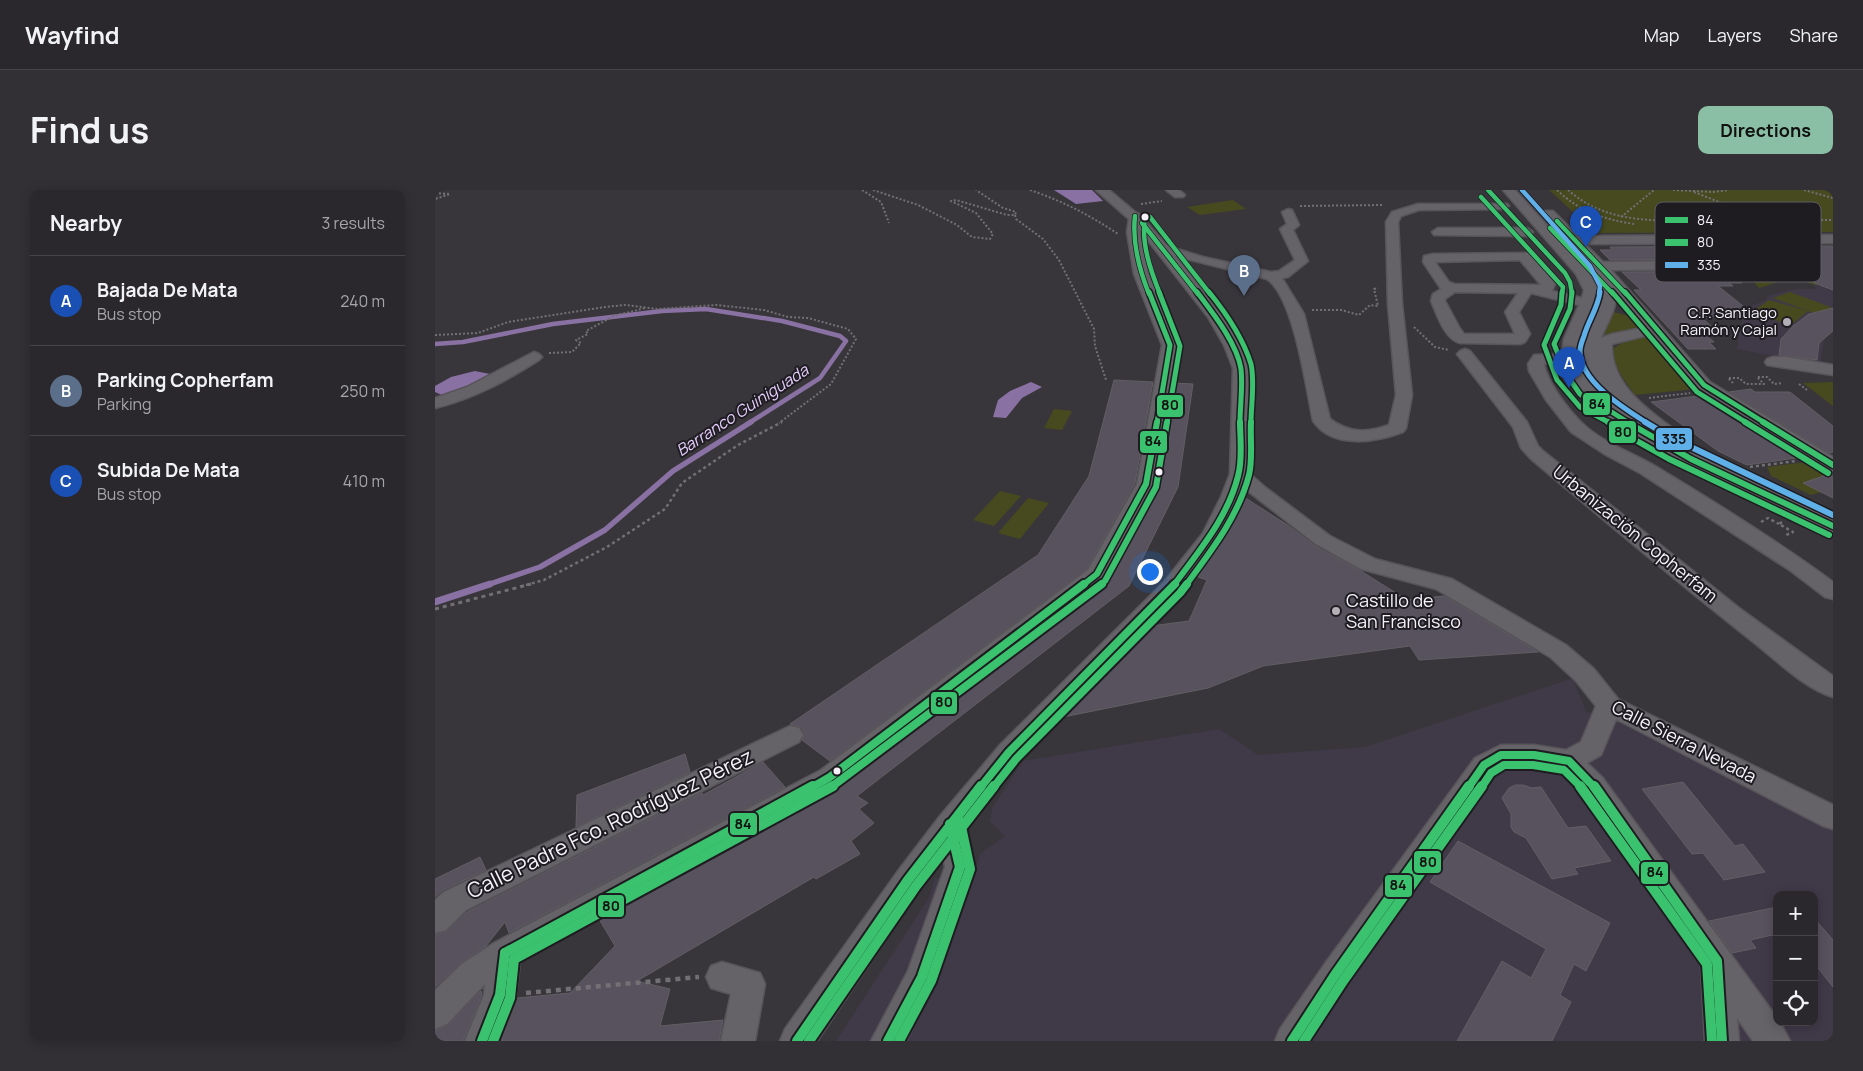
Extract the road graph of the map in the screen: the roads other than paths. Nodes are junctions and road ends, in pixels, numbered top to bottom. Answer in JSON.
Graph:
{"nodes":[{"id":1,"x":1102,"y":190,"type":"edge"},
{"id":2,"x":1488,"y":190,"type":"edge"},
{"id":3,"x":1509,"y":190,"type":"edge"},
{"id":4,"x":1521,"y":190,"type":"edge"},
{"id":5,"x":1528,"y":190,"type":"edge"},
{"id":6,"x":1506,"y":209,"type":"junction"},
{"id":7,"x":1129,"y":211,"type":"junction"},
{"id":8,"x":1288,"y":212,"type":"road end"},
{"id":9,"x":1416,"y":222,"type":"dead end"},
{"id":10,"x":1438,"y":232,"type":"dead end"},
{"id":11,"x":1503,"y":232,"type":"junction"},
{"id":12,"x":1527,"y":232,"type":"junction"},
{"id":13,"x":1571,"y":236,"type":"junction"},
{"id":14,"x":1655,"y":240,"type":"edge"},
{"id":15,"x":1164,"y":249,"type":"junction"},
{"id":16,"x":1524,"y":256,"type":"junction"},
{"id":17,"x":1599,"y":266,"type":"junction"},
{"id":18,"x":1655,"y":266,"type":"edge"},
{"id":19,"x":1271,"y":276,"type":"junction"},
{"id":20,"x":1452,"y":288,"type":"junction"},
{"id":21,"x":1533,"y":289,"type":"junction"},
{"id":22,"x":1572,"y":294,"type":"junction"},
{"id":23,"x":1589,"y":303,"type":"junction"},
{"id":24,"x":1607,"y":307,"type":"junction"},
{"id":25,"x":1649,"y":322,"type":"junction"},
{"id":26,"x":1465,"y":354,"type":"road end"},
{"id":27,"x":534,"y":357,"type":"road end"},
{"id":28,"x":1559,"y":358,"type":"junction"},
{"id":29,"x":1773,"y":362,"type":"dead end"},
{"id":30,"x":1833,"y":370,"type":"edge"},
{"id":31,"x":435,"y":403,"type":"edge"},
{"id":32,"x":1608,"y":409,"type":"junction"},
{"id":33,"x":1682,"y":444,"type":"junction"},
{"id":34,"x":1826,"y":462,"type":"edge"},
{"id":35,"x":1239,"y":474,"type":"junction"},
{"id":36,"x":1833,"y":516,"type":"edge"},
{"id":37,"x":1833,"y":526,"type":"edge"},
{"id":38,"x":1833,"y":592,"type":"edge"},
{"id":39,"x":1833,"y":688,"type":"edge"},
{"id":40,"x":1609,"y":705,"type":"junction"},
{"id":41,"x":790,"y":735,"type":"dead end"},
{"id":42,"x":1569,"y":761,"type":"junction"},
{"id":43,"x":1833,"y":818,"type":"edge"},
{"id":44,"x":950,"y":824,"type":"junction"},
{"id":45,"x":435,"y":920,"type":"edge"},
{"id":46,"x":505,"y":953,"type":"junction"},
{"id":47,"x":1717,"y":961,"type":"junction"},
{"id":48,"x":722,"y":977,"type":"road end"},
{"id":49,"x":435,"y":1013,"type":"edge"},
{"id":50,"x":482,"y":1041,"type":"edge"},
{"id":51,"x":738,"y":1041,"type":"edge"},
{"id":52,"x":797,"y":1041,"type":"edge"},
{"id":53,"x":888,"y":1041,"type":"edge"},
{"id":54,"x":1292,"y":1041,"type":"edge"},
{"id":55,"x":1723,"y":1041,"type":"edge"},
{"id":56,"x":1773,"y":1041,"type":"edge"}],
"edges":[{"from":1,"to":7,"type":"street"},
{"from":2,"to":6,"type":"street"},
{"from":3,"to":23,"type":"street"},
{"from":4,"to":24,"type":"street"},
{"from":5,"to":13,"type":"street"},
{"from":6,"to":9,"type":"street"},
{"from":6,"to":12,"type":"street"},
{"from":6,"to":19,"type":"street"},
{"from":7,"to":15,"type":"street"},
{"from":7,"to":46,"type":"street"},
{"from":8,"to":19,"type":"street"},
{"from":10,"to":11,"type":"street"},
{"from":11,"to":12,"type":"street"},
{"from":11,"to":16,"type":"street"},
{"from":12,"to":22,"type":"street"},
{"from":13,"to":14,"type":"street"},
{"from":13,"to":17,"type":"street"},
{"from":15,"to":19,"type":"street"},
{"from":15,"to":35,"type":"street"},
{"from":16,"to":20,"type":"street"},
{"from":16,"to":21,"type":"street"},
{"from":17,"to":18,"type":"street"},
{"from":17,"to":25,"type":"street"},
{"from":20,"to":21,"type":"street"},
{"from":20,"to":21,"type":"street"},
{"from":21,"to":22,"type":"street"},
{"from":22,"to":23,"type":"street"},
{"from":22,"to":28,"type":"street"},
{"from":23,"to":24,"type":"street"},
{"from":23,"to":32,"type":"street"},
{"from":24,"to":25,"type":"street"},
{"from":24,"to":33,"type":"street"},
{"from":25,"to":33,"type":"street"},
{"from":25,"to":34,"type":"street"},
{"from":26,"to":39,"type":"street","name":"Urbanización Copherfam"},
{"from":27,"to":31,"type":"street"},
{"from":28,"to":32,"type":"street"},
{"from":28,"to":38,"type":"street"},
{"from":29,"to":30,"type":"street"},
{"from":32,"to":37,"type":"street"},
{"from":33,"to":36,"type":"street"},
{"from":35,"to":40,"type":"street","name":"Calle Sierra Nevada"},
{"from":35,"to":44,"type":"street"},
{"from":40,"to":42,"type":"street"},
{"from":40,"to":43,"type":"street","name":"Calle Sierra Nevada"},
{"from":41,"to":45,"type":"street","name":"Calle Padre Fco. Rodríguez Pérez"},
{"from":42,"to":47,"type":"street"},
{"from":42,"to":54,"type":"street"},
{"from":44,"to":52,"type":"street"},
{"from":44,"to":53,"type":"street"},
{"from":46,"to":49,"type":"street"},
{"from":46,"to":50,"type":"street"},
{"from":47,"to":55,"type":"street"},
{"from":47,"to":56,"type":"street"},
{"from":48,"to":51,"type":"street"}]}
